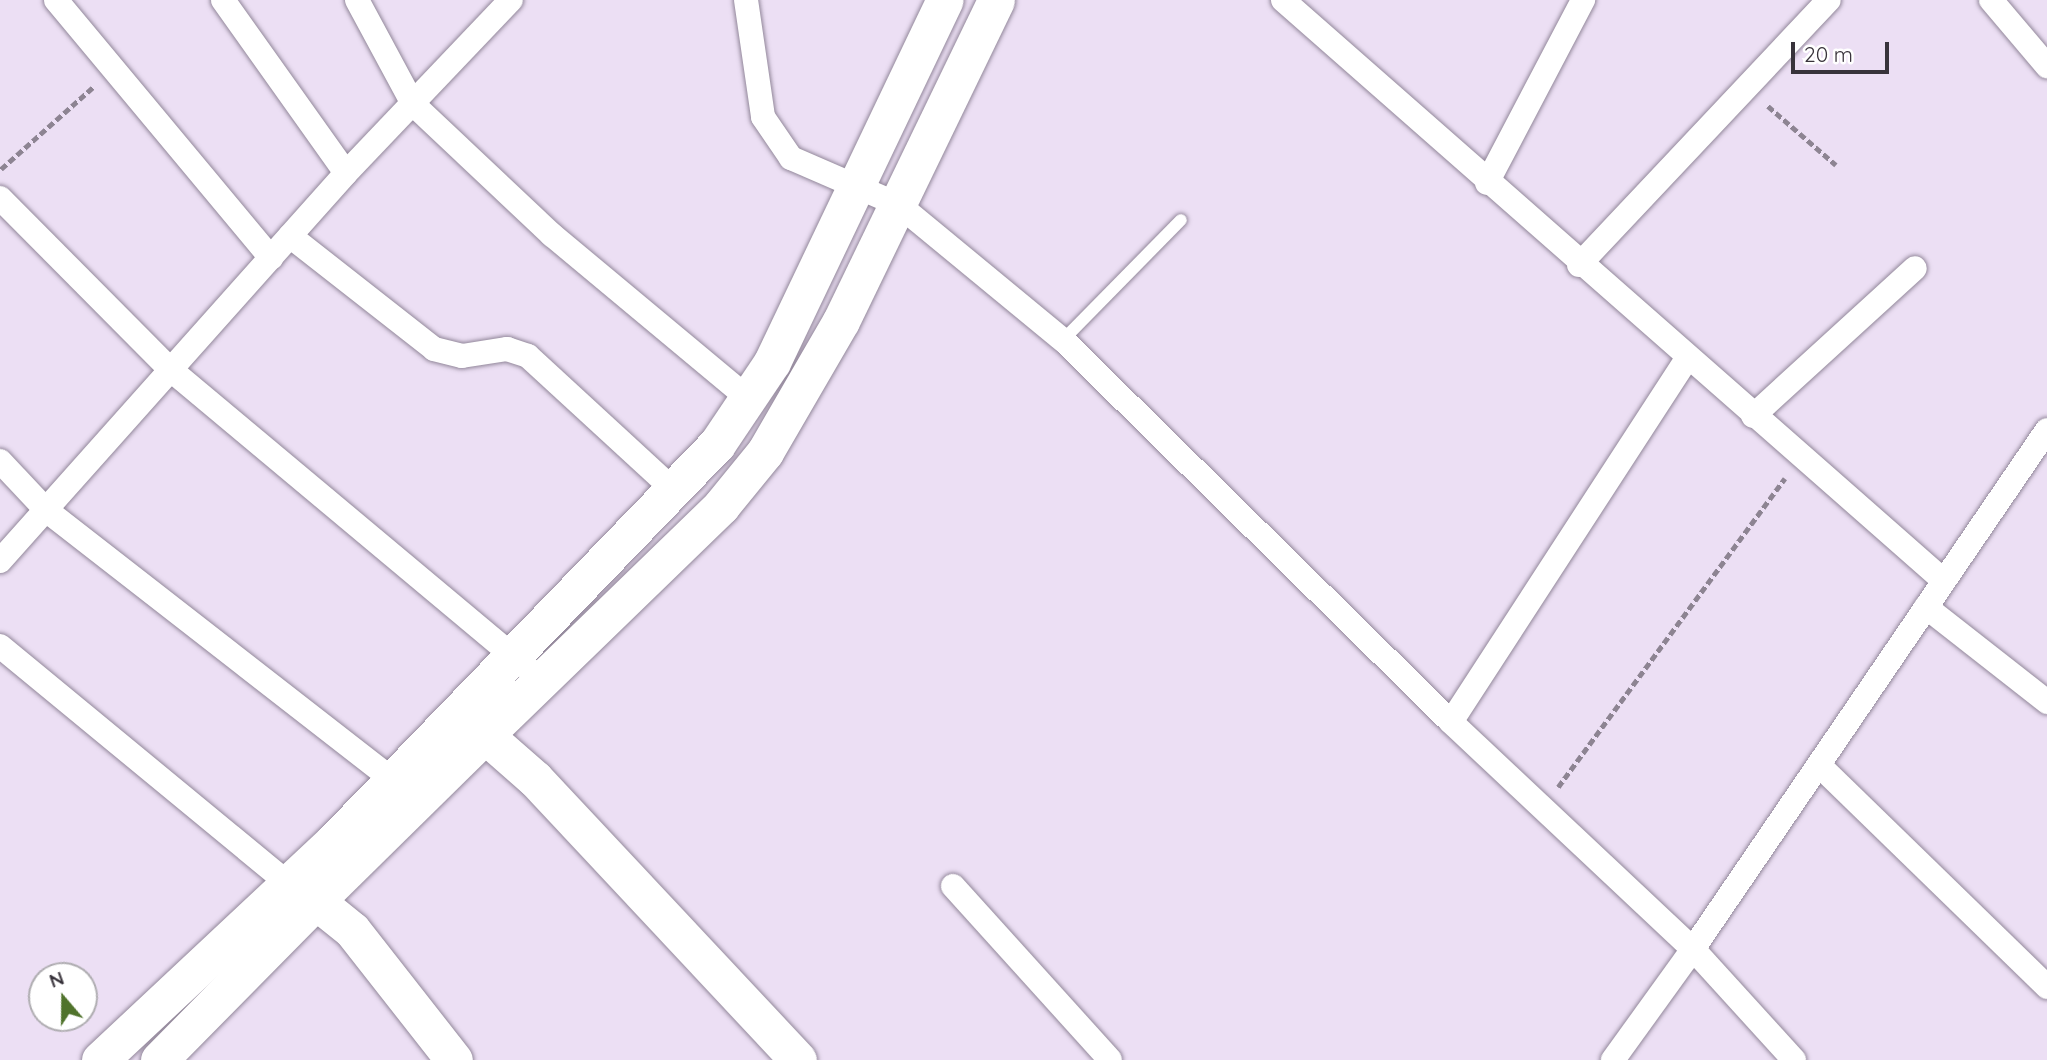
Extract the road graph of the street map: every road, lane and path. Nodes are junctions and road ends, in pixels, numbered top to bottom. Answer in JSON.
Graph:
{"nodes":[{"id":1,"x":56,"y":0,"type":"edge"},
{"id":2,"x":223,"y":0,"type":"edge"},
{"id":3,"x":357,"y":0,"type":"edge"},
{"id":4,"x":511,"y":0,"type":"edge"},
{"id":5,"x":746,"y":0,"type":"edge"},
{"id":6,"x":945,"y":0,"type":"edge"},
{"id":7,"x":996,"y":0,"type":"edge"},
{"id":8,"x":1283,"y":0,"type":"edge"},
{"id":9,"x":1583,"y":0,"type":"edge"},
{"id":10,"x":1829,"y":0,"type":"edge"},
{"id":11,"x":1991,"y":0,"type":"edge"},
{"id":12,"x":2047,"y":66,"type":"edge"},
{"id":13,"x":111,"y":70,"type":"junction"},
{"id":14,"x":1748,"y":88,"type":"junction"},
{"id":15,"x":413,"y":104,"type":"junction"},
{"id":16,"x":1836,"y":165,"type":"dead end"},
{"id":17,"x":0,"y":169,"type":"edge"},
{"id":18,"x":346,"y":173,"type":"junction"},
{"id":19,"x":1487,"y":183,"type":"junction"},
{"id":20,"x":860,"y":186,"type":"junction"},
{"id":21,"x":0,"y":198,"type":"edge"},
{"id":22,"x":899,"y":205,"type":"junction"},
{"id":23,"x":1181,"y":220,"type":"dead end"},
{"id":24,"x":290,"y":236,"type":"junction"},
{"id":25,"x":271,"y":258,"type":"junction"},
{"id":26,"x":1579,"y":265,"type":"junction"},
{"id":27,"x":1915,"y":268,"type":"dead end"},
{"id":28,"x":1063,"y":340,"type":"junction"},
{"id":29,"x":1688,"y":357,"type":"junction"},
{"id":30,"x":171,"y":370,"type":"junction"},
{"id":31,"x":749,"y":399,"type":"junction"},
{"id":32,"x":1753,"y":416,"type":"junction"},
{"id":33,"x":2047,"y":430,"type":"edge"},
{"id":34,"x":1801,"y":456,"type":"junction"},
{"id":35,"x":0,"y":461,"type":"edge"},
{"id":36,"x":675,"y":491,"type":"junction"},
{"id":37,"x":46,"y":510,"type":"junction"},
{"id":38,"x":0,"y":561,"type":"edge"},
{"id":39,"x":1944,"y":581,"type":"junction"},
{"id":40,"x":1926,"y":607,"type":"junction"},
{"id":41,"x":0,"y":646,"type":"edge"},
{"id":42,"x":525,"y":667,"type":"junction"},
{"id":43,"x":2047,"y":702,"type":"edge"},
{"id":44,"x":1451,"y":722,"type":"junction"},
{"id":45,"x":485,"y":735,"type":"junction"},
{"id":46,"x":1820,"y":766,"type":"junction"},
{"id":47,"x":393,"y":780,"type":"junction"},
{"id":48,"x":1543,"y":807,"type":"junction"},
{"id":49,"x":953,"y":886,"type":"dead end"},
{"id":50,"x":302,"y":892,"type":"junction"},
{"id":51,"x":1693,"y":950,"type":"junction"},
{"id":52,"x":2047,"y":987,"type":"edge"},
{"id":53,"x":100,"y":1060,"type":"edge"},
{"id":54,"x":159,"y":1060,"type":"edge"},
{"id":55,"x":454,"y":1060,"type":"edge"},
{"id":56,"x":798,"y":1060,"type":"edge"},
{"id":57,"x":1110,"y":1060,"type":"edge"},
{"id":58,"x":1613,"y":1060,"type":"edge"},
{"id":59,"x":1794,"y":1060,"type":"edge"}],
"edges":[{"from":1,"to":13,"type":"street"},
{"from":2,"to":18,"type":"street"},
{"from":3,"to":15,"type":"street"},
{"from":4,"to":15,"type":"street"},
{"from":5,"to":20,"type":"street"},
{"from":6,"to":20,"type":"street"},
{"from":7,"to":22,"type":"street"},
{"from":8,"to":19,"type":"street"},
{"from":9,"to":19,"type":"street"},
{"from":10,"to":14,"type":"street"},
{"from":11,"to":12,"type":"street"},
{"from":13,"to":17,"type":"path"},
{"from":13,"to":25,"type":"street"},
{"from":14,"to":16,"type":"path"},
{"from":14,"to":26,"type":"street"},
{"from":15,"to":18,"type":"street"},
{"from":15,"to":31,"type":"street"},
{"from":18,"to":24,"type":"street"},
{"from":19,"to":26,"type":"street"},
{"from":20,"to":22,"type":"street"},
{"from":20,"to":31,"type":"street"},
{"from":21,"to":30,"type":"street"},
{"from":22,"to":28,"type":"street"},
{"from":22,"to":42,"type":"street"},
{"from":23,"to":28,"type":"lane"},
{"from":24,"to":25,"type":"street"},
{"from":24,"to":36,"type":"street"},
{"from":25,"to":30,"type":"street"},
{"from":26,"to":29,"type":"street"},
{"from":27,"to":32,"type":"street"},
{"from":28,"to":44,"type":"street"},
{"from":29,"to":32,"type":"street"},
{"from":29,"to":44,"type":"street"},
{"from":30,"to":37,"type":"street"},
{"from":30,"to":42,"type":"street"},
{"from":31,"to":36,"type":"street"},
{"from":32,"to":34,"type":"street"},
{"from":33,"to":39,"type":"street"},
{"from":34,"to":39,"type":"street"},
{"from":34,"to":48,"type":"path"},
{"from":35,"to":37,"type":"street"},
{"from":36,"to":42,"type":"street"},
{"from":37,"to":38,"type":"street"},
{"from":37,"to":47,"type":"street"},
{"from":39,"to":40,"type":"street"},
{"from":40,"to":43,"type":"street"},
{"from":40,"to":46,"type":"street"},
{"from":41,"to":50,"type":"street"},
{"from":42,"to":45,"type":"street"},
{"from":42,"to":47,"type":"street"},
{"from":44,"to":48,"type":"street"},
{"from":45,"to":50,"type":"street"},
{"from":45,"to":56,"type":"street"},
{"from":46,"to":51,"type":"street"},
{"from":46,"to":52,"type":"street"},
{"from":47,"to":50,"type":"street"},
{"from":48,"to":51,"type":"street"},
{"from":49,"to":57,"type":"street"},
{"from":50,"to":53,"type":"street"},
{"from":50,"to":54,"type":"street"},
{"from":50,"to":55,"type":"street"},
{"from":51,"to":58,"type":"street"},
{"from":51,"to":59,"type":"street"}]}
